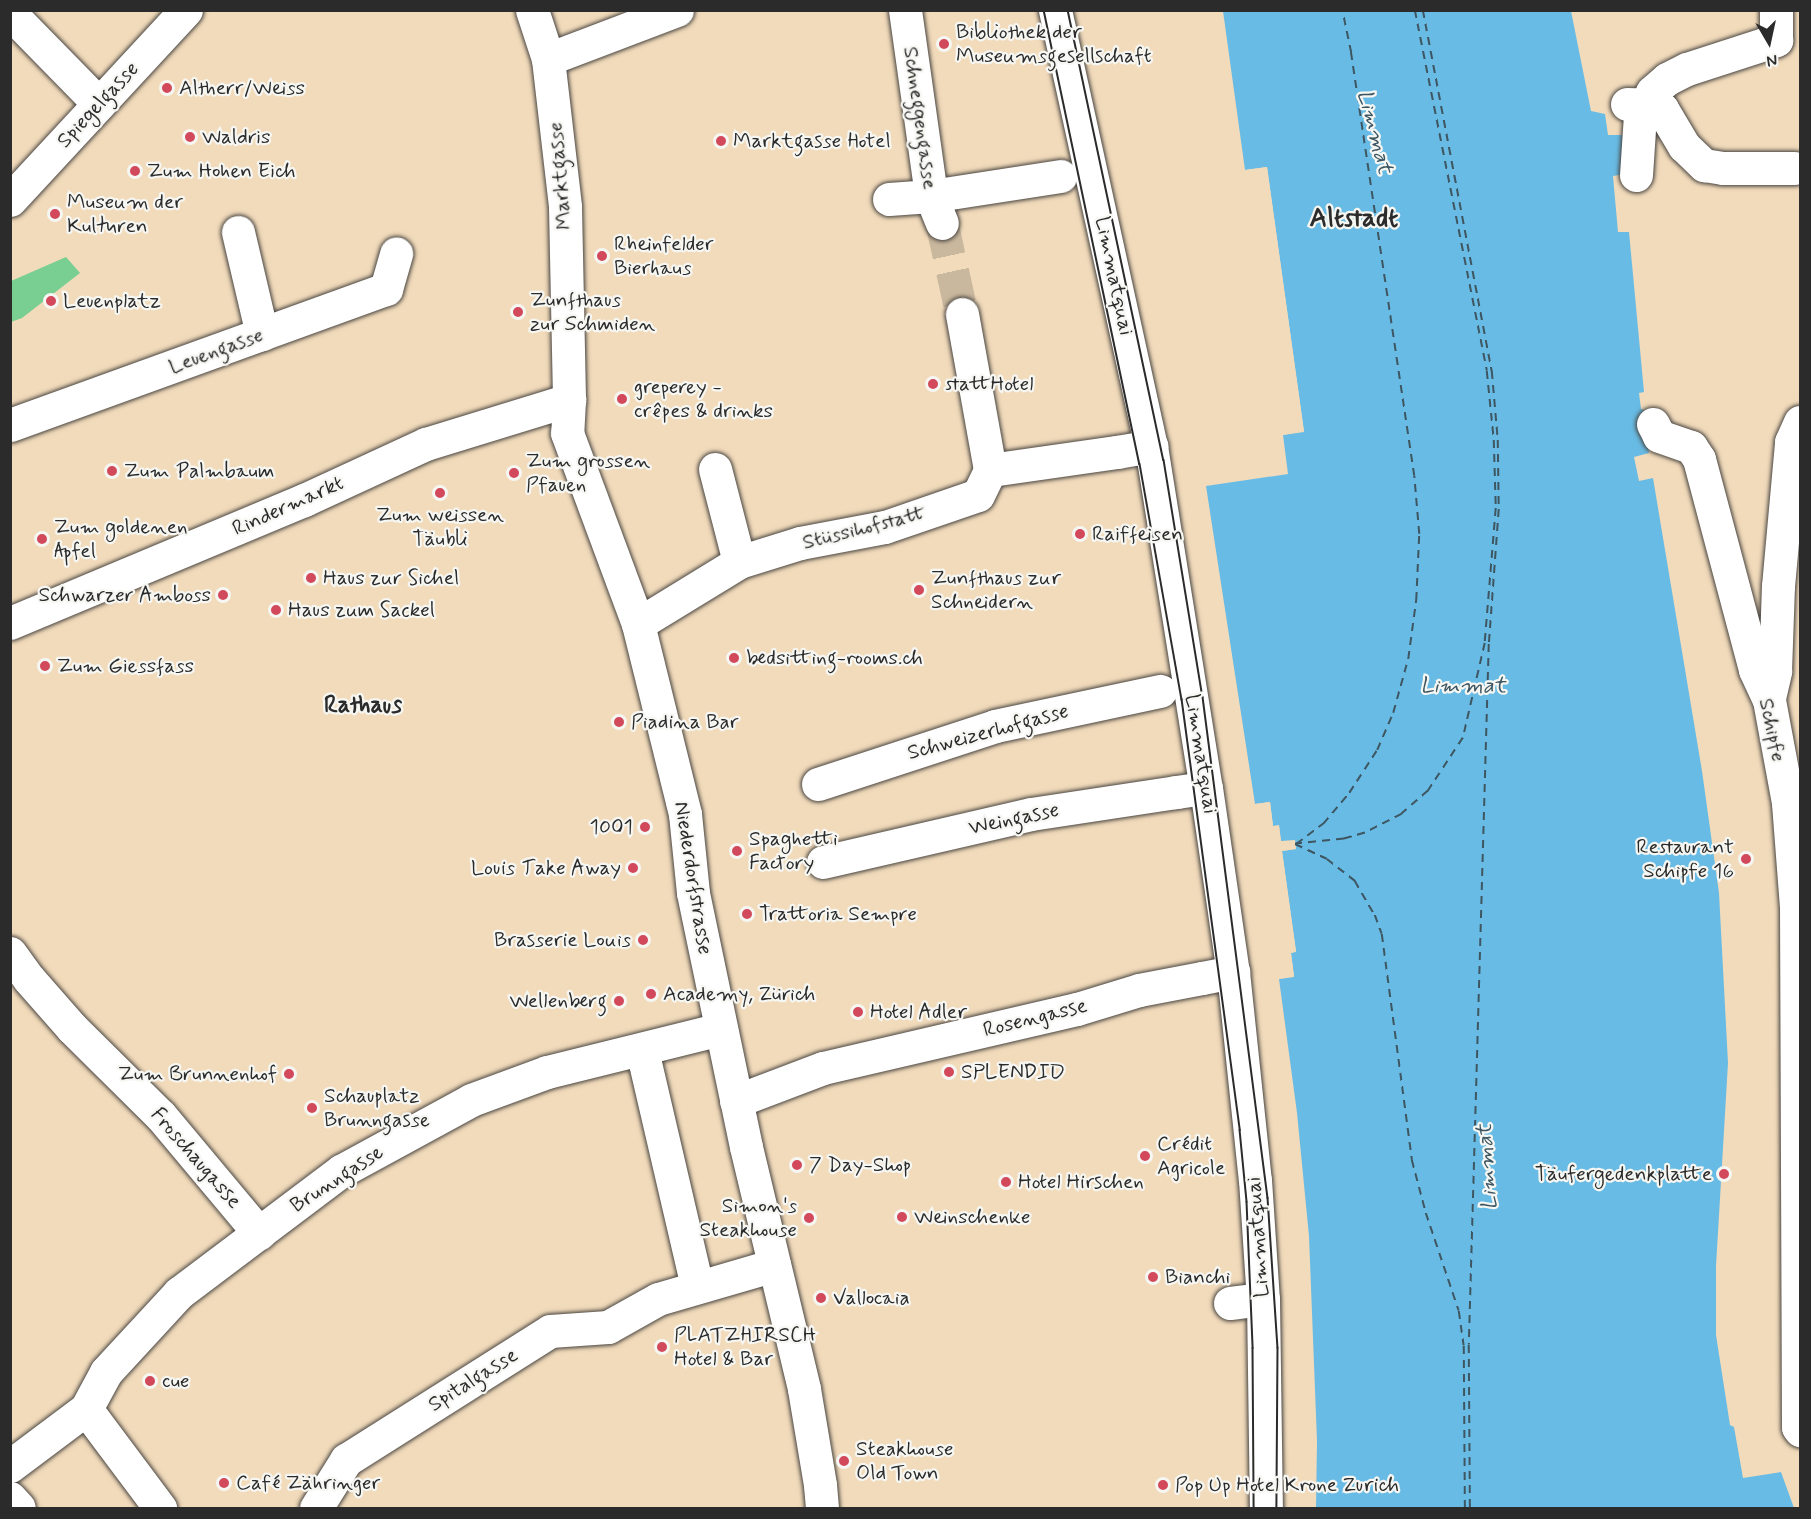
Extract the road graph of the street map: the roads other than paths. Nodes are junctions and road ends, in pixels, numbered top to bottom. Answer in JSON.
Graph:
{"nodes":[{"id":1,"x":186,"y":10,"type":"edge"},
{"id":2,"x":532,"y":10,"type":"edge"},
{"id":3,"x":677,"y":10,"type":"edge"},
{"id":4,"x":905,"y":10,"type":"edge"},
{"id":5,"x":1055,"y":10,"type":"edge"},
{"id":6,"x":1776,"y":10,"type":"edge"},
{"id":7,"x":10,"y":13,"type":"edge"},
{"id":8,"x":548,"y":59,"type":"junction"},
{"id":9,"x":99,"y":104,"type":"junction"},
{"id":10,"x":1635,"y":104,"type":"junction"},
{"id":11,"x":1794,"y":168,"type":"dead end"},
{"id":12,"x":1636,"y":175,"type":"dead end"},
{"id":13,"x":1060,"y":176,"type":"dead end"},
{"id":14,"x":889,"y":199,"type":"dead end"},
{"id":15,"x":10,"y":200,"type":"edge"},
{"id":16,"x":936,"y":210,"type":"junction"},
{"id":17,"x":238,"y":232,"type":"dead end"},
{"id":18,"x":396,"y":254,"type":"dead end"},
{"id":19,"x":962,"y":315,"type":"tunnel mouth"},
{"id":20,"x":262,"y":334,"type":"junction"},
{"id":21,"x":569,"y":400,"type":"junction"},
{"id":22,"x":1800,"y":422,"type":"edge"},
{"id":23,"x":1653,"y":424,"type":"dead end"},
{"id":24,"x":10,"y":425,"type":"edge"},
{"id":25,"x":567,"y":432,"type":"joint"},
{"id":26,"x":1151,"y":446,"type":"junction"},
{"id":27,"x":716,"y":469,"type":"dead end"},
{"id":28,"x":984,"y":483,"type":"junction"},
{"id":29,"x":739,"y":562,"type":"junction"},
{"id":30,"x":10,"y":623,"type":"edge"},
{"id":31,"x":638,"y":624,"type":"junction"},
{"id":32,"x":1160,"y":691,"type":"dead end"},
{"id":33,"x":1768,"y":700,"type":"junction"},
{"id":34,"x":818,"y":784,"type":"dead end"},
{"id":35,"x":1191,"y":790,"type":"junction"},
{"id":36,"x":1794,"y":808,"type":"edge"},
{"id":37,"x":823,"y":862,"type":"dead end"},
{"id":38,"x":10,"y":953,"type":"edge"},
{"id":39,"x":1217,"y":975,"type":"junction"},
{"id":40,"x":721,"y":1029,"type":"junction"},
{"id":41,"x":642,"y":1050,"type":"junction"},
{"id":42,"x":736,"y":1101,"type":"junction"},
{"id":43,"x":259,"y":1233,"type":"junction"},
{"id":44,"x":774,"y":1265,"type":"junction"},
{"id":45,"x":697,"y":1286,"type":"junction"},
{"id":46,"x":1263,"y":1299,"type":"junction"},
{"id":47,"x":1230,"y":1303,"type":"dead end"},
{"id":48,"x":86,"y":1408,"type":"junction"},
{"id":49,"x":1800,"y":1430,"type":"edge"},
{"id":50,"x":10,"y":1466,"type":"edge"},
{"id":51,"x":10,"y":1498,"type":"edge"},
{"id":52,"x":321,"y":1501,"type":"edge"},
{"id":53,"x":19,"y":1509,"type":"edge"},
{"id":54,"x":160,"y":1509,"type":"edge"},
{"id":55,"x":822,"y":1509,"type":"edge"},
{"id":56,"x":1266,"y":1509,"type":"edge"}],
"edges":[{"from":1,"to":9,"type":"street","name":"Spiegelgasse"},
{"from":2,"to":8,"type":"street","name":"Marktgasse"},
{"from":3,"to":8,"type":"street"},
{"from":4,"to":16,"type":"street","name":"Schneggengasse"},
{"from":5,"to":26,"type":"street","name":"Limmatquai"},
{"from":6,"to":10,"type":"street"},
{"from":7,"to":9,"type":"street"},
{"from":8,"to":21,"type":"street","name":"Marktgasse"},
{"from":9,"to":15,"type":"street","name":"Spiegelgasse"},
{"from":10,"to":11,"type":"street"},
{"from":10,"to":12,"type":"street"},
{"from":13,"to":16,"type":"street"},
{"from":14,"to":16,"type":"street"},
{"from":17,"to":20,"type":"street"},
{"from":18,"to":20,"type":"street","name":"Leuengasse"},
{"from":19,"to":28,"type":"street"},
{"from":20,"to":24,"type":"street","name":"Leuengasse"},
{"from":21,"to":25,"type":"street","name":"Marktgasse"},
{"from":21,"to":30,"type":"street","name":"Rindermarkt"},
{"from":22,"to":33,"type":"street"},
{"from":23,"to":33,"type":"street","name":"Schipfe"},
{"from":25,"to":31,"type":"street","name":"Niederdorfstrasse"},
{"from":26,"to":28,"type":"street","name":"Stüssihofstatt"},
{"from":26,"to":35,"type":"street","name":"Limmatquai"},
{"from":27,"to":29,"type":"street"},
{"from":28,"to":29,"type":"street","name":"Stüssihofstatt"},
{"from":29,"to":31,"type":"street","name":"Stüssihofstatt"},
{"from":31,"to":40,"type":"street","name":"Niederdorfstrasse"},
{"from":32,"to":34,"type":"street","name":"Schweizerhofgasse"},
{"from":33,"to":36,"type":"street","name":"Schipfe"},
{"from":35,"to":37,"type":"street","name":"Weingasse"},
{"from":35,"to":39,"type":"street","name":"Limmatquai"},
{"from":36,"to":49,"type":"street","name":"Schipfe"},
{"from":38,"to":43,"type":"street","name":"Froschaugasse"},
{"from":39,"to":42,"type":"street","name":"Rosengasse"},
{"from":39,"to":46,"type":"street","name":"Limmatquai"},
{"from":40,"to":41,"type":"street","name":"Brunngasse"},
{"from":40,"to":42,"type":"street","name":"Niederdorfstrasse"},
{"from":41,"to":43,"type":"street","name":"Brunngasse"},
{"from":41,"to":45,"type":"street"},
{"from":42,"to":44,"type":"street","name":"Niederdorfstrasse"},
{"from":43,"to":48,"type":"street","name":"Brunngasse"},
{"from":44,"to":45,"type":"street","name":"Spitalgasse"},
{"from":44,"to":55,"type":"street","name":"Niederdorfstrasse"},
{"from":45,"to":52,"type":"street","name":"Spitalgasse"},
{"from":46,"to":47,"type":"street"},
{"from":46,"to":56,"type":"street","name":"Limmatquai"},
{"from":48,"to":50,"type":"street"},
{"from":48,"to":54,"type":"street"},
{"from":51,"to":53,"type":"street"}]}
